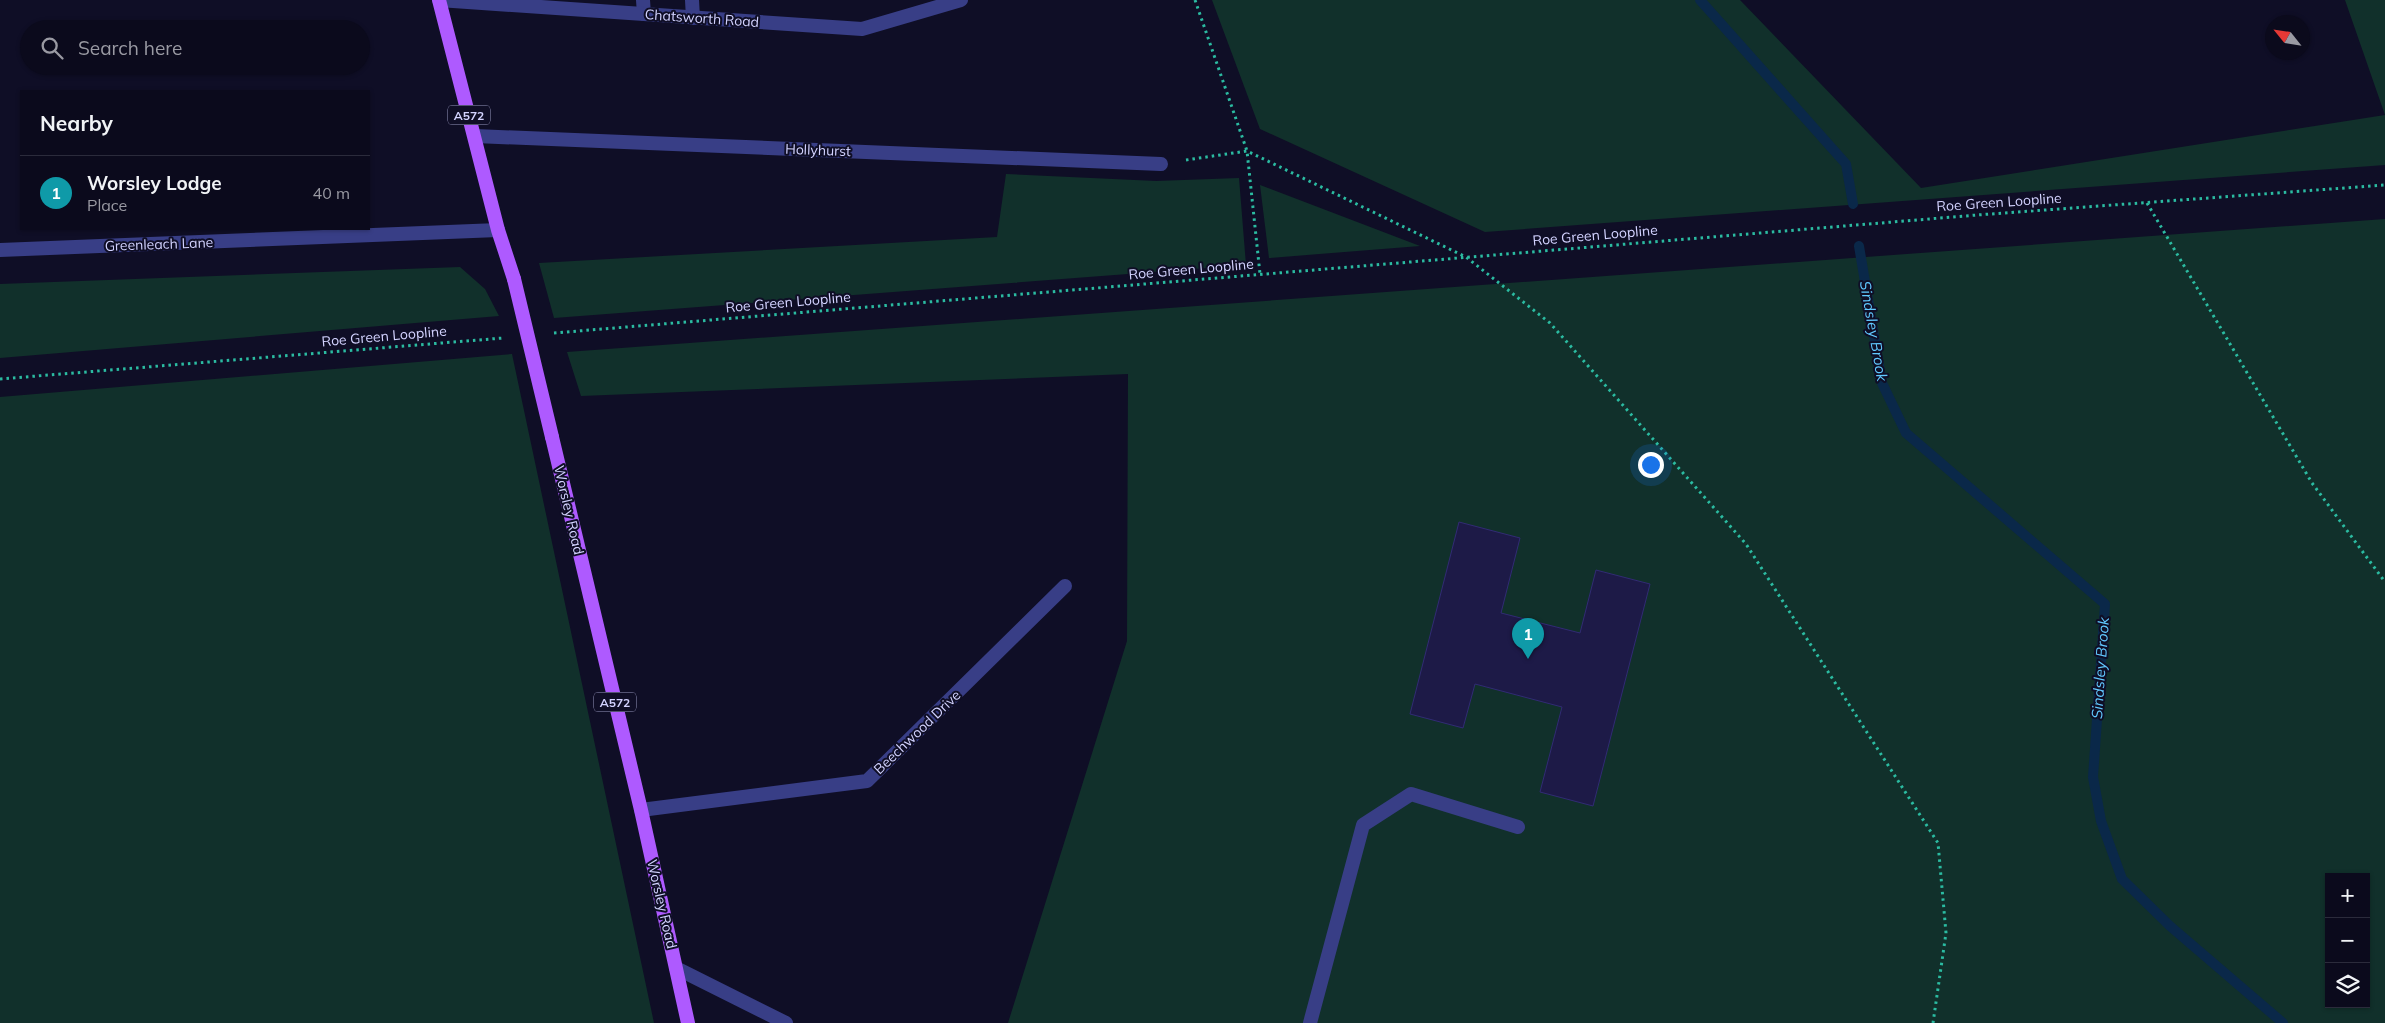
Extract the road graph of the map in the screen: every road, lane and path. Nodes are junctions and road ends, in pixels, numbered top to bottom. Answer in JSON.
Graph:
{"nodes":[{"id":1,"x":439,"y":0,"type":"edge"},
{"id":2,"x":692,"y":0,"type":"edge"},
{"id":3,"x":961,"y":0,"type":"edge"},
{"id":4,"x":1195,"y":0,"type":"edge"},
{"id":5,"x":644,"y":7,"type":"edge"},
{"id":6,"x":693,"y":18,"type":"junction"},
{"id":7,"x":475,"y":136,"type":"junction"},
{"id":8,"x":1247,"y":151,"type":"junction"},
{"id":9,"x":1161,"y":164,"type":"joint"},
{"id":10,"x":2385,"y":185,"type":"edge"},
{"id":11,"x":2147,"y":202,"type":"junction"},
{"id":12,"x":498,"y":230,"type":"junction"},
{"id":13,"x":0,"y":250,"type":"edge"},
{"id":14,"x":1466,"y":257,"type":"junction"},
{"id":15,"x":1260,"y":274,"type":"junction"},
{"id":16,"x":546,"y":334,"type":"dead end"},
{"id":17,"x":506,"y":337,"type":"dead end"},
{"id":18,"x":0,"y":379,"type":"edge"},
{"id":19,"x":2385,"y":582,"type":"edge"},
{"id":20,"x":1065,"y":586,"type":"dead end"},
{"id":21,"x":641,"y":810,"type":"junction"},
{"id":22,"x":1518,"y":828,"type":"dead end"},
{"id":23,"x":676,"y":968,"type":"junction"},
{"id":24,"x":688,"y":1023,"type":"edge"},
{"id":25,"x":786,"y":1023,"type":"edge"},
{"id":26,"x":1310,"y":1023,"type":"edge"},
{"id":27,"x":1933,"y":1023,"type":"edge"}],
"edges":[{"from":1,"to":5,"type":"street","name":"Chatsworth Road"},
{"from":1,"to":7,"type":"main road","name":"Worsley Road","number":"A572"},
{"from":2,"to":6,"type":"street"},
{"from":3,"to":6,"type":"street","name":"Chatsworth Road"},
{"from":4,"to":8,"type":"path"},
{"from":5,"to":6,"type":"street","name":"Chatsworth Road"},
{"from":7,"to":9,"type":"street","name":"Hollyhurst"},
{"from":7,"to":12,"type":"main road","name":"Worsley Road","number":"A572"},
{"from":8,"to":9,"type":"path"},
{"from":8,"to":14,"type":"path"},
{"from":8,"to":15,"type":"path"},
{"from":10,"to":11,"type":"path","name":"Roe Green Loopline"},
{"from":11,"to":14,"type":"path","name":"Roe Green Loopline"},
{"from":11,"to":19,"type":"path"},
{"from":12,"to":13,"type":"street","name":"Greenleach Lane"},
{"from":12,"to":21,"type":"main road","name":"Worsley Road","number":"A572","bridge":true},
{"from":14,"to":15,"type":"path","name":"Roe Green Loopline"},
{"from":14,"to":27,"type":"path"},
{"from":15,"to":16,"type":"path","name":"Roe Green Loopline"},
{"from":17,"to":18,"type":"path","name":"Roe Green Loopline"},
{"from":20,"to":21,"type":"street","name":"Beechwood Drive"},
{"from":21,"to":23,"type":"main road","name":"Worsley Road","number":"A572"},
{"from":22,"to":26,"type":"street"},
{"from":23,"to":24,"type":"main road","name":"Worsley Road","number":"A572"},
{"from":23,"to":25,"type":"street"}]}
